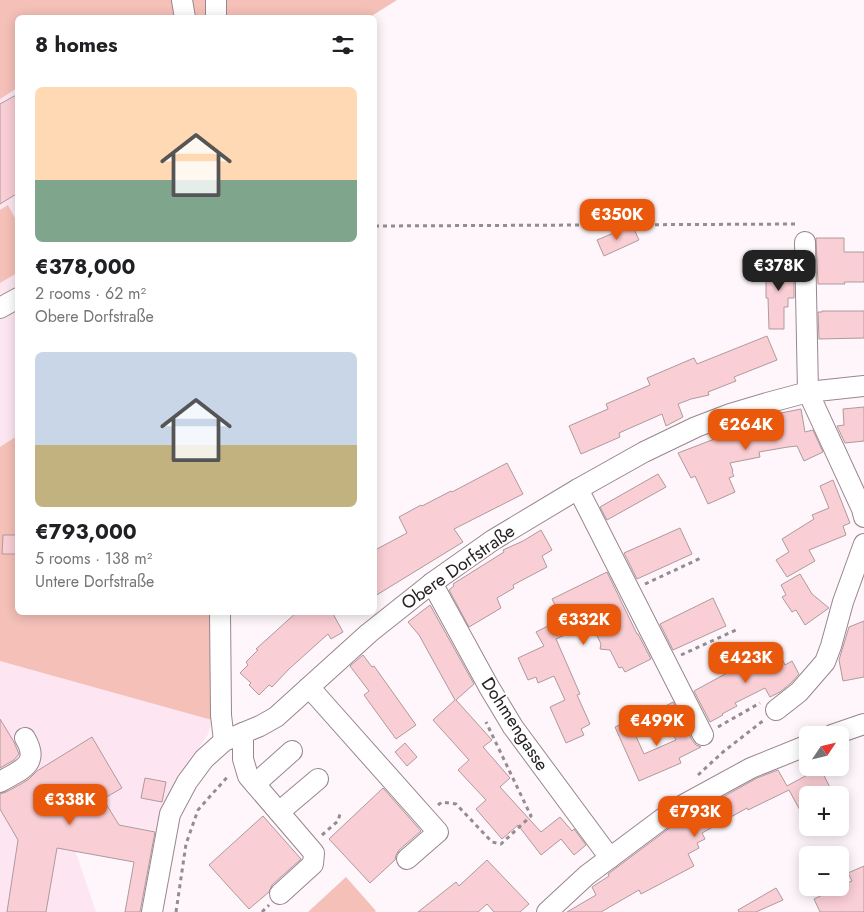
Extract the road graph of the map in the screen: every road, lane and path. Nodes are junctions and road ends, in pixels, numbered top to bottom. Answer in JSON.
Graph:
{"nodes":[{"id":1,"x":182,"y":0,"type":"edge"},
{"id":2,"x":216,"y":0,"type":"edge"},
{"id":3,"x":184,"y":15,"type":"edge"},
{"id":4,"x":216,"y":15,"type":"edge"},
{"id":5,"x":377,"y":226,"type":"edge"},
{"id":6,"x":805,"y":242,"type":"joint"},
{"id":7,"x":15,"y":300,"type":"edge"},
{"id":8,"x":0,"y":308,"type":"edge"},
{"id":9,"x":864,"y":386,"type":"edge"},
{"id":10,"x":808,"y":392,"type":"junction"},
{"id":11,"x":578,"y":489,"type":"junction"},
{"id":12,"x":864,"y":517,"type":"edge"},
{"id":13,"x":864,"y":544,"type":"edge"},
{"id":14,"x":701,"y":558,"type":"dead end"},
{"id":15,"x":432,"y":583,"type":"junction"},
{"id":16,"x":630,"y":590,"type":"junction"},
{"id":17,"x":220,"y":615,"type":"edge"},
{"id":18,"x":736,"y":630,"type":"dead end"},
{"id":19,"x":667,"y":661,"type":"junction"},
{"id":20,"x":309,"y":687,"type":"junction"},
{"id":21,"x":771,"y":705,"type":"junction"},
{"id":22,"x":486,"y":722,"type":"dead end"},
{"id":23,"x":864,"y":724,"type":"edge"},
{"id":24,"x":849,"y":729,"type":"edge"},
{"id":25,"x":711,"y":731,"type":"joint"},
{"id":26,"x":244,"y":733,"type":"junction"},
{"id":27,"x":26,"y":738,"type":"dead end"},
{"id":28,"x":224,"y":742,"type":"junction"},
{"id":29,"x":799,"y":748,"type":"edge"},
{"id":30,"x":292,"y":751,"type":"dead end"},
{"id":31,"x":243,"y":759,"type":"junction"},
{"id":32,"x":706,"y":767,"type":"dead end"},
{"id":33,"x":318,"y":779,"type":"dead end"},
{"id":34,"x":0,"y":782,"type":"edge"},
{"id":35,"x":254,"y":784,"type":"junction"},
{"id":36,"x":279,"y":812,"type":"junction"},
{"id":37,"x":340,"y":814,"type":"dead end"},
{"id":38,"x":424,"y":816,"type":"junction"},
{"id":39,"x":309,"y":847,"type":"junction"},
{"id":40,"x":610,"y":858,"type":"junction"},
{"id":41,"x":407,"y":859,"type":"dead end"},
{"id":42,"x":280,"y":894,"type":"dead end"},
{"id":43,"x":152,"y":912,"type":"edge"},
{"id":44,"x":176,"y":912,"type":"edge"},
{"id":45,"x":546,"y":912,"type":"edge"}],
"edges":[{"from":1,"to":3,"type":"street"},
{"from":2,"to":4,"type":"street"},
{"from":5,"to":6,"type":"path"},
{"from":6,"to":10,"type":"street"},
{"from":7,"to":8,"type":"street"},
{"from":9,"to":10,"type":"street","name":"Obere Dorfstraße"},
{"from":10,"to":11,"type":"street","name":"Obere Dorfstraße"},
{"from":10,"to":12,"type":"street"},
{"from":11,"to":15,"type":"street","name":"Obere Dorfstraße"},
{"from":11,"to":16,"type":"street"},
{"from":13,"to":21,"type":"street"},
{"from":14,"to":16,"type":"path"},
{"from":15,"to":20,"type":"street","name":"Obere Dorfstraße"},
{"from":15,"to":40,"type":"street","name":"Dohmengasse"},
{"from":16,"to":19,"type":"street"},
{"from":17,"to":28,"type":"street"},
{"from":18,"to":19,"type":"path"},
{"from":19,"to":25,"type":"street"},
{"from":20,"to":26,"type":"street","name":"Obere Dorfstraße"},
{"from":20,"to":38,"type":"street"},
{"from":21,"to":25,"type":"path"},
{"from":21,"to":32,"type":"path"},
{"from":22,"to":38,"type":"path"},
{"from":23,"to":24,"type":"street"},
{"from":26,"to":28,"type":"street","name":"Obere Dorfstraße"},
{"from":26,"to":31,"type":"street"},
{"from":27,"to":34,"type":"street"},
{"from":28,"to":43,"type":"street","name":"Obere Dorfstraße"},
{"from":29,"to":40,"type":"street"},
{"from":30,"to":35,"type":"street"},
{"from":31,"to":35,"type":"street"},
{"from":31,"to":44,"type":"path"},
{"from":33,"to":36,"type":"street"},
{"from":35,"to":36,"type":"street"},
{"from":36,"to":39,"type":"street"},
{"from":37,"to":39,"type":"path"},
{"from":38,"to":41,"type":"street"},
{"from":39,"to":42,"type":"street"},
{"from":40,"to":45,"type":"street"}]}
